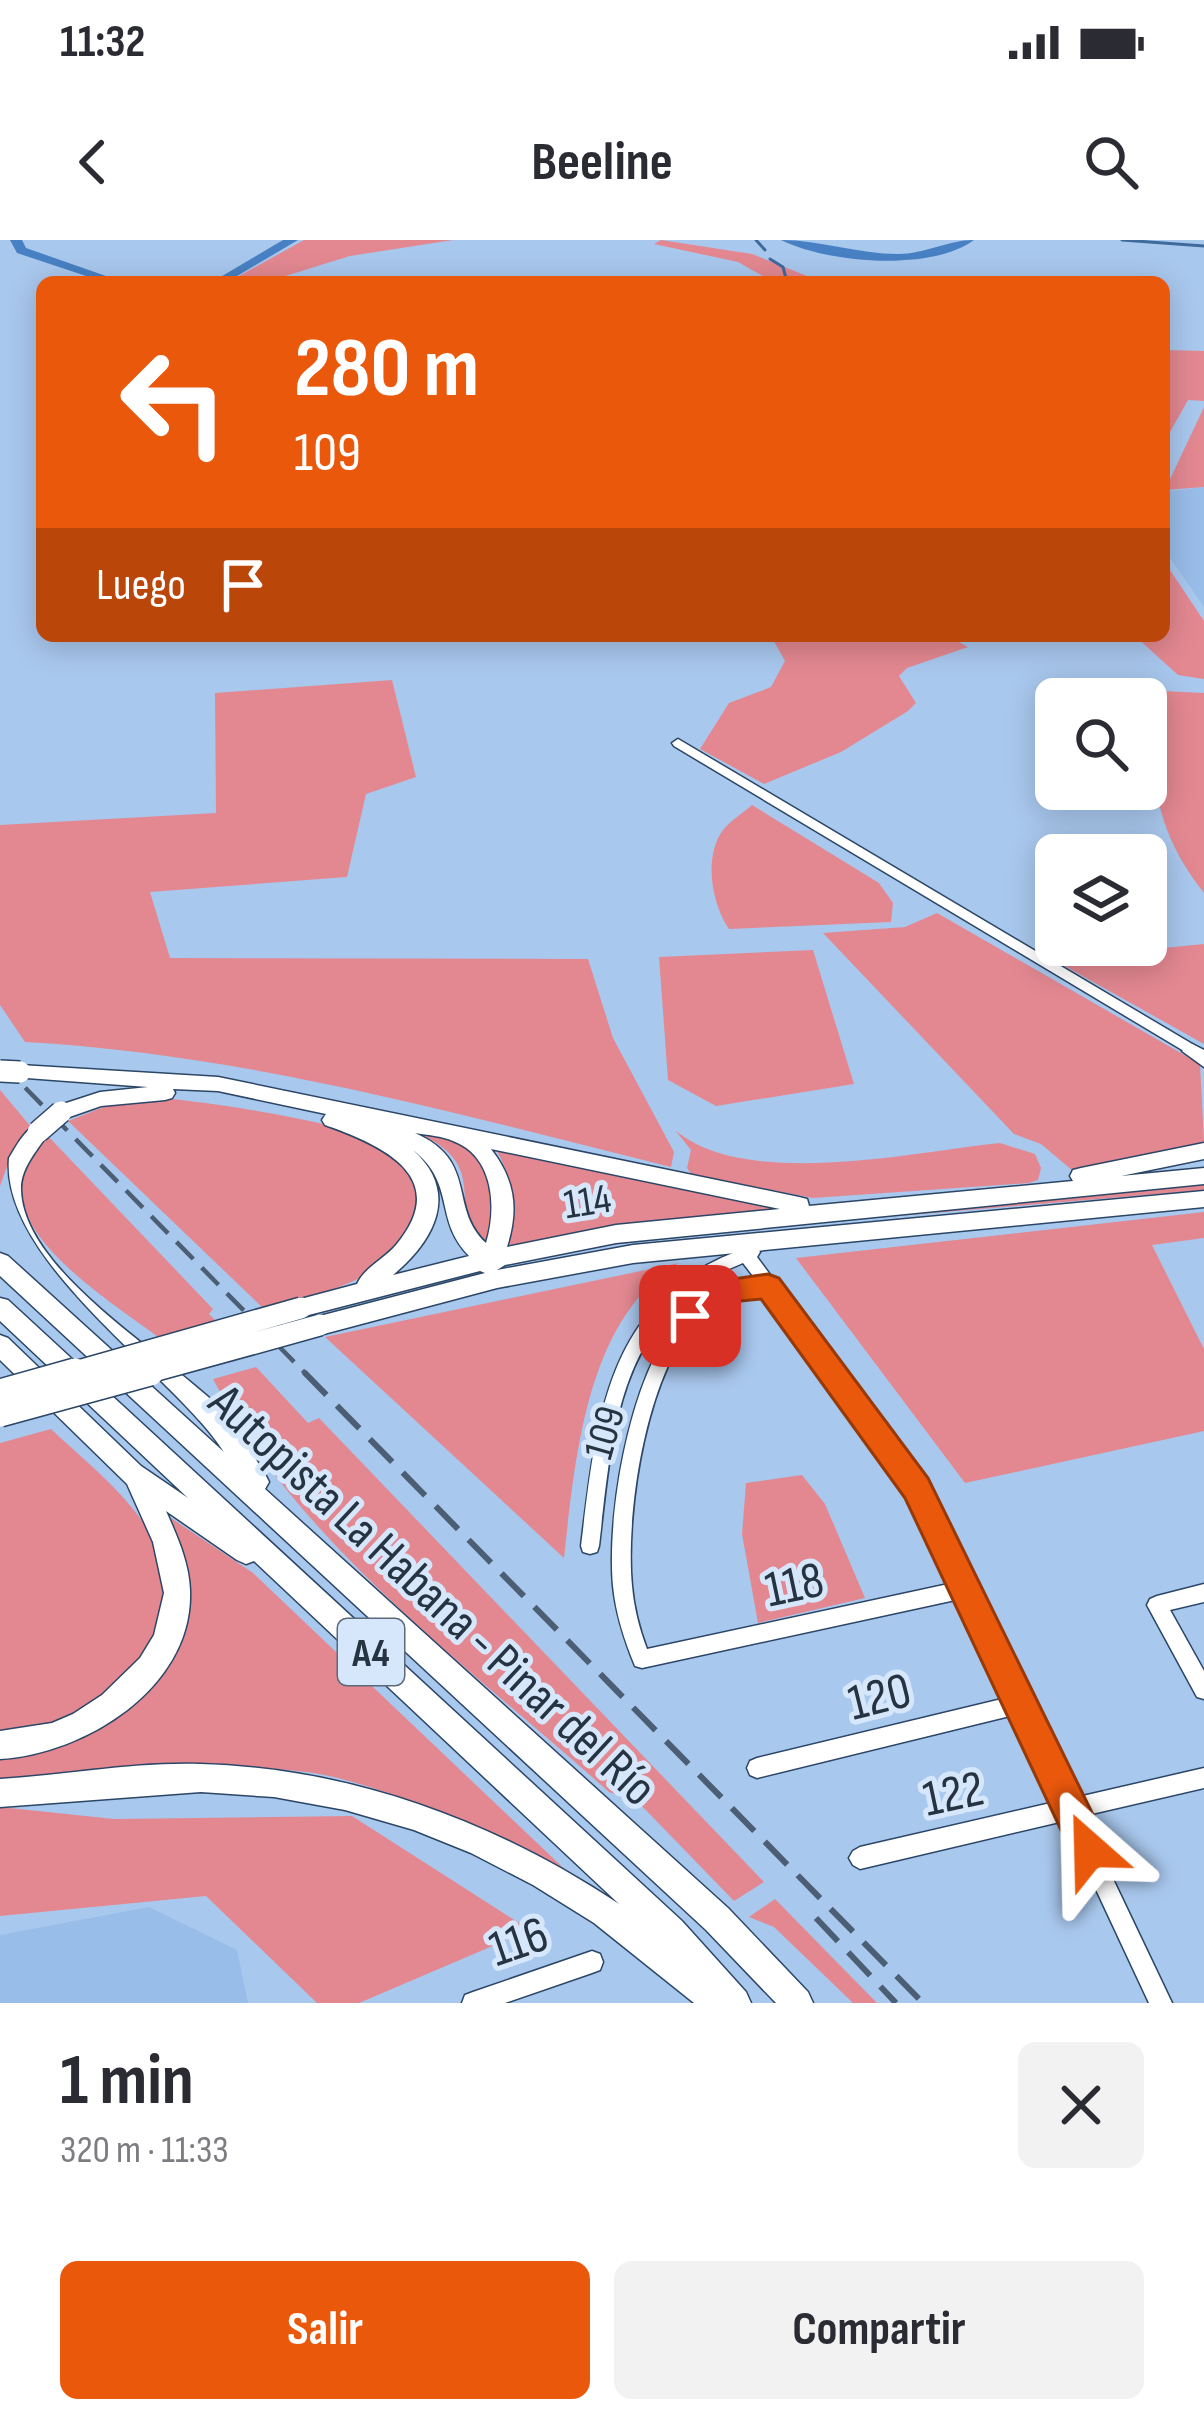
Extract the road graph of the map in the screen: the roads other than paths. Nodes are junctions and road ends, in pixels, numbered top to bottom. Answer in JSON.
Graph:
{"nodes":[{"id":1,"x":678,"y":743,"type":"dead end"},
{"id":2,"x":1200,"y":1056,"type":"edge"},
{"id":3,"x":10,"y":1071,"type":"edge"},
{"id":4,"x":325,"y":1119,"type":"junction"},
{"id":5,"x":462,"y":1134,"type":"junction"},
{"id":6,"x":1204,"y":1151,"type":"edge"},
{"id":7,"x":1204,"y":1176,"type":"edge"},
{"id":8,"x":992,"y":1196,"type":"junction"},
{"id":9,"x":1204,"y":1199,"type":"edge"},
{"id":10,"x":830,"y":1210,"type":"junction"},
{"id":11,"x":818,"y":1235,"type":"junction"},
{"id":12,"x":633,"y":1254,"type":"junction"},
{"id":13,"x":746,"y":1254,"type":"junction"},
{"id":14,"x":491,"y":1258,"type":"junction"},
{"id":15,"x":8,"y":1269,"type":"edge"},
{"id":16,"x":768,"y":1286,"type":"junction"},
{"id":17,"x":68,"y":1293,"type":"junction"},
{"id":18,"x":344,"y":1296,"type":"junction"},
{"id":19,"x":0,"y":1307,"type":"edge"},
{"id":20,"x":384,"y":1309,"type":"junction"},
{"id":21,"x":310,"y":1317,"type":"junction"},
{"id":22,"x":0,"y":1345,"type":"edge"},
{"id":23,"x":0,"y":1394,"type":"edge"},
{"id":24,"x":0,"y":1413,"type":"edge"},
{"id":25,"x":132,"y":1474,"type":"junction"},
{"id":26,"x":272,"y":1508,"type":"junction"},
{"id":27,"x":590,"y":1546,"type":"dead end"},
{"id":28,"x":965,"y":1589,"type":"junction"},
{"id":29,"x":1204,"y":1592,"type":"edge"},
{"id":30,"x":334,"y":1617,"type":"junction"},
{"id":31,"x":641,"y":1659,"type":"joint"},
{"id":32,"x":1204,"y":1690,"type":"edge"},
{"id":33,"x":1021,"y":1704,"type":"junction"},
{"id":34,"x":0,"y":1745,"type":"edge"},
{"id":35,"x":757,"y":1768,"type":"dead end"},
{"id":36,"x":1204,"y":1778,"type":"edge"},
{"id":37,"x":0,"y":1793,"type":"edge"},
{"id":38,"x":1072,"y":1812,"type":"junction"},
{"id":39,"x":860,"y":1858,"type":"dead end"},
{"id":40,"x":592,"y":1962,"type":"dead end"},
{"id":41,"x":473,"y":2003,"type":"edge"},
{"id":42,"x":718,"y":2003,"type":"edge"},
{"id":43,"x":735,"y":2003,"type":"edge"},
{"id":44,"x":797,"y":2003,"type":"edge"},
{"id":45,"x":1162,"y":2003,"type":"edge"}],
"edges":[{"from":1,"to":2,"type":"street"},
{"from":3,"to":5,"type":"highway"},
{"from":4,"to":14,"type":"highway"},
{"from":4,"to":17,"type":"highway","bridge":true},
{"from":4,"to":18,"type":"highway"},
{"from":5,"to":10,"type":"highway"},
{"from":5,"to":14,"type":"highway"},
{"from":6,"to":8,"type":"highway"},
{"from":7,"to":8,"type":"highway","name":"114"},
{"from":8,"to":10,"type":"highway","name":"114"},
{"from":9,"to":11,"type":"highway","name":"114"},
{"from":10,"to":14,"type":"highway","name":"114"},
{"from":11,"to":12,"type":"highway","name":"114"},
{"from":11,"to":13,"type":"street"},
{"from":12,"to":14,"type":"highway"},
{"from":12,"to":20,"type":"highway","name":"114"},
{"from":13,"to":16,"type":"street"},
{"from":13,"to":27,"type":"street"},
{"from":14,"to":18,"type":"highway","name":"114"},
{"from":14,"to":20,"type":"highway"},
{"from":15,"to":17,"type":"highway"},
{"from":15,"to":26,"type":"highway","name":"Autopista La Habana - Pinar del Río","number":"A4"},
{"from":16,"to":28,"type":"street"},
{"from":16,"to":31,"type":"street","name":"109"},
{"from":17,"to":26,"type":"highway"},
{"from":18,"to":21,"type":"highway","name":"114"},
{"from":19,"to":30,"type":"highway","name":"Autopista La Habana - Pinar del Río","number":"A4"},
{"from":20,"to":21,"type":"highway","name":"114"},
{"from":21,"to":23,"type":"highway","name":"114","bridge":true},
{"from":21,"to":24,"type":"highway","name":"114","bridge":true},
{"from":22,"to":25,"type":"highway"},
{"from":25,"to":30,"type":"highway"},
{"from":25,"to":34,"type":"highway"},
{"from":26,"to":44,"type":"highway","name":"Autopista La Habana - Pinar del Río","number":"A4"},
{"from":28,"to":31,"type":"street","name":"118"},
{"from":28,"to":33,"type":"street"},
{"from":29,"to":32,"type":"street"},
{"from":30,"to":43,"type":"highway","name":"Autopista La Habana - Pinar del Río","number":"A4"},
{"from":33,"to":35,"type":"street","name":"120"},
{"from":33,"to":38,"type":"street"},
{"from":36,"to":38,"type":"street","name":"122"},
{"from":37,"to":42,"type":"highway"},
{"from":38,"to":39,"type":"street","name":"122"},
{"from":38,"to":45,"type":"street"},
{"from":40,"to":41,"type":"street","name":"116"}]}
